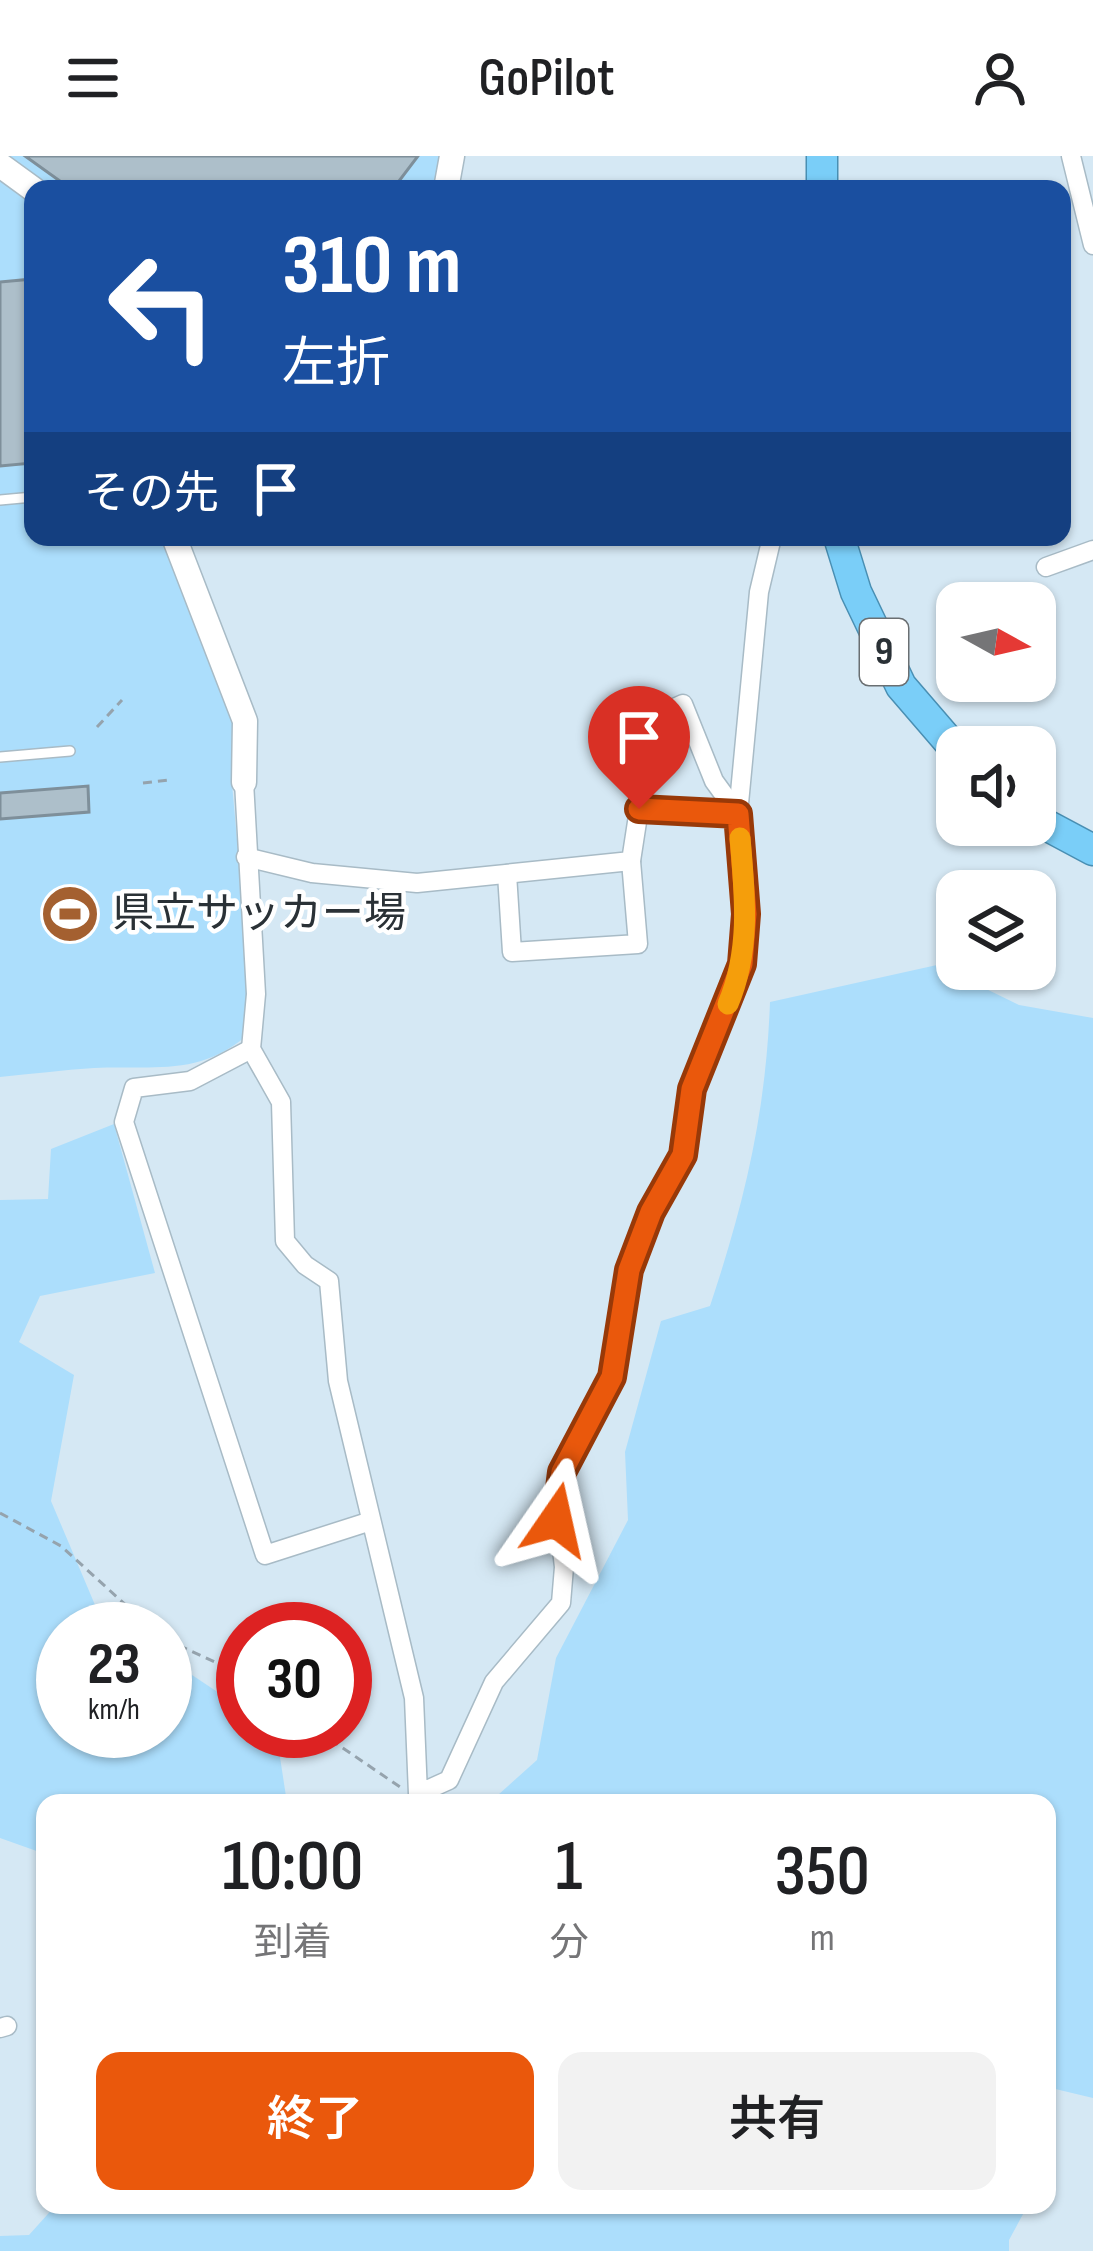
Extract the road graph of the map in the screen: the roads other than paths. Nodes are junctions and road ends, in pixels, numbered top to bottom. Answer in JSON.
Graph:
{"nodes":[{"id":1,"x":1071,"y":193,"type":"edge"},
{"id":2,"x":1093,"y":245,"type":"edge"},
{"id":3,"x":177,"y":546,"type":"edge"},
{"id":4,"x":770,"y":546,"type":"edge"},
{"id":5,"x":841,"y":546,"type":"edge"},
{"id":6,"x":1093,"y":550,"type":"edge"},
{"id":7,"x":1046,"y":567,"type":"dead end"},
{"id":8,"x":936,"y":727,"type":"edge"},
{"id":9,"x":605,"y":740,"type":"dead end"},
{"id":10,"x":70,"y":751,"type":"dead end"},
{"id":11,"x":0,"y":757,"type":"edge"},
{"id":12,"x":244,"y":782,"type":"joint"},
{"id":13,"x":738,"y":814,"type":"junction"},
{"id":14,"x":1056,"y":830,"type":"edge"},
{"id":15,"x":1093,"y":850,"type":"edge"},
{"id":16,"x":246,"y":857,"type":"junction"},
{"id":17,"x":631,"y":861,"type":"junction"},
{"id":18,"x":507,"y":874,"type":"junction"},
{"id":19,"x":251,"y":1049,"type":"junction"},
{"id":20,"x":371,"y":1521,"type":"junction"}],
"edges":[{"from":1,"to":2,"type":"street"},
{"from":3,"to":12,"type":"street"},
{"from":4,"to":13,"type":"street"},
{"from":5,"to":8,"type":"highway","number":"9"},
{"from":6,"to":7,"type":"street"},
{"from":9,"to":13,"type":"street"},
{"from":10,"to":11,"type":"lane"},
{"from":12,"to":16,"type":"street"},
{"from":13,"to":17,"type":"street"},
{"from":13,"to":20,"type":"street"},
{"from":14,"to":15,"type":"highway"},
{"from":16,"to":18,"type":"street"},
{"from":16,"to":19,"type":"street"},
{"from":17,"to":18,"type":"street"},
{"from":17,"to":18,"type":"street"},
{"from":19,"to":20,"type":"street"},
{"from":19,"to":20,"type":"street"}]}
